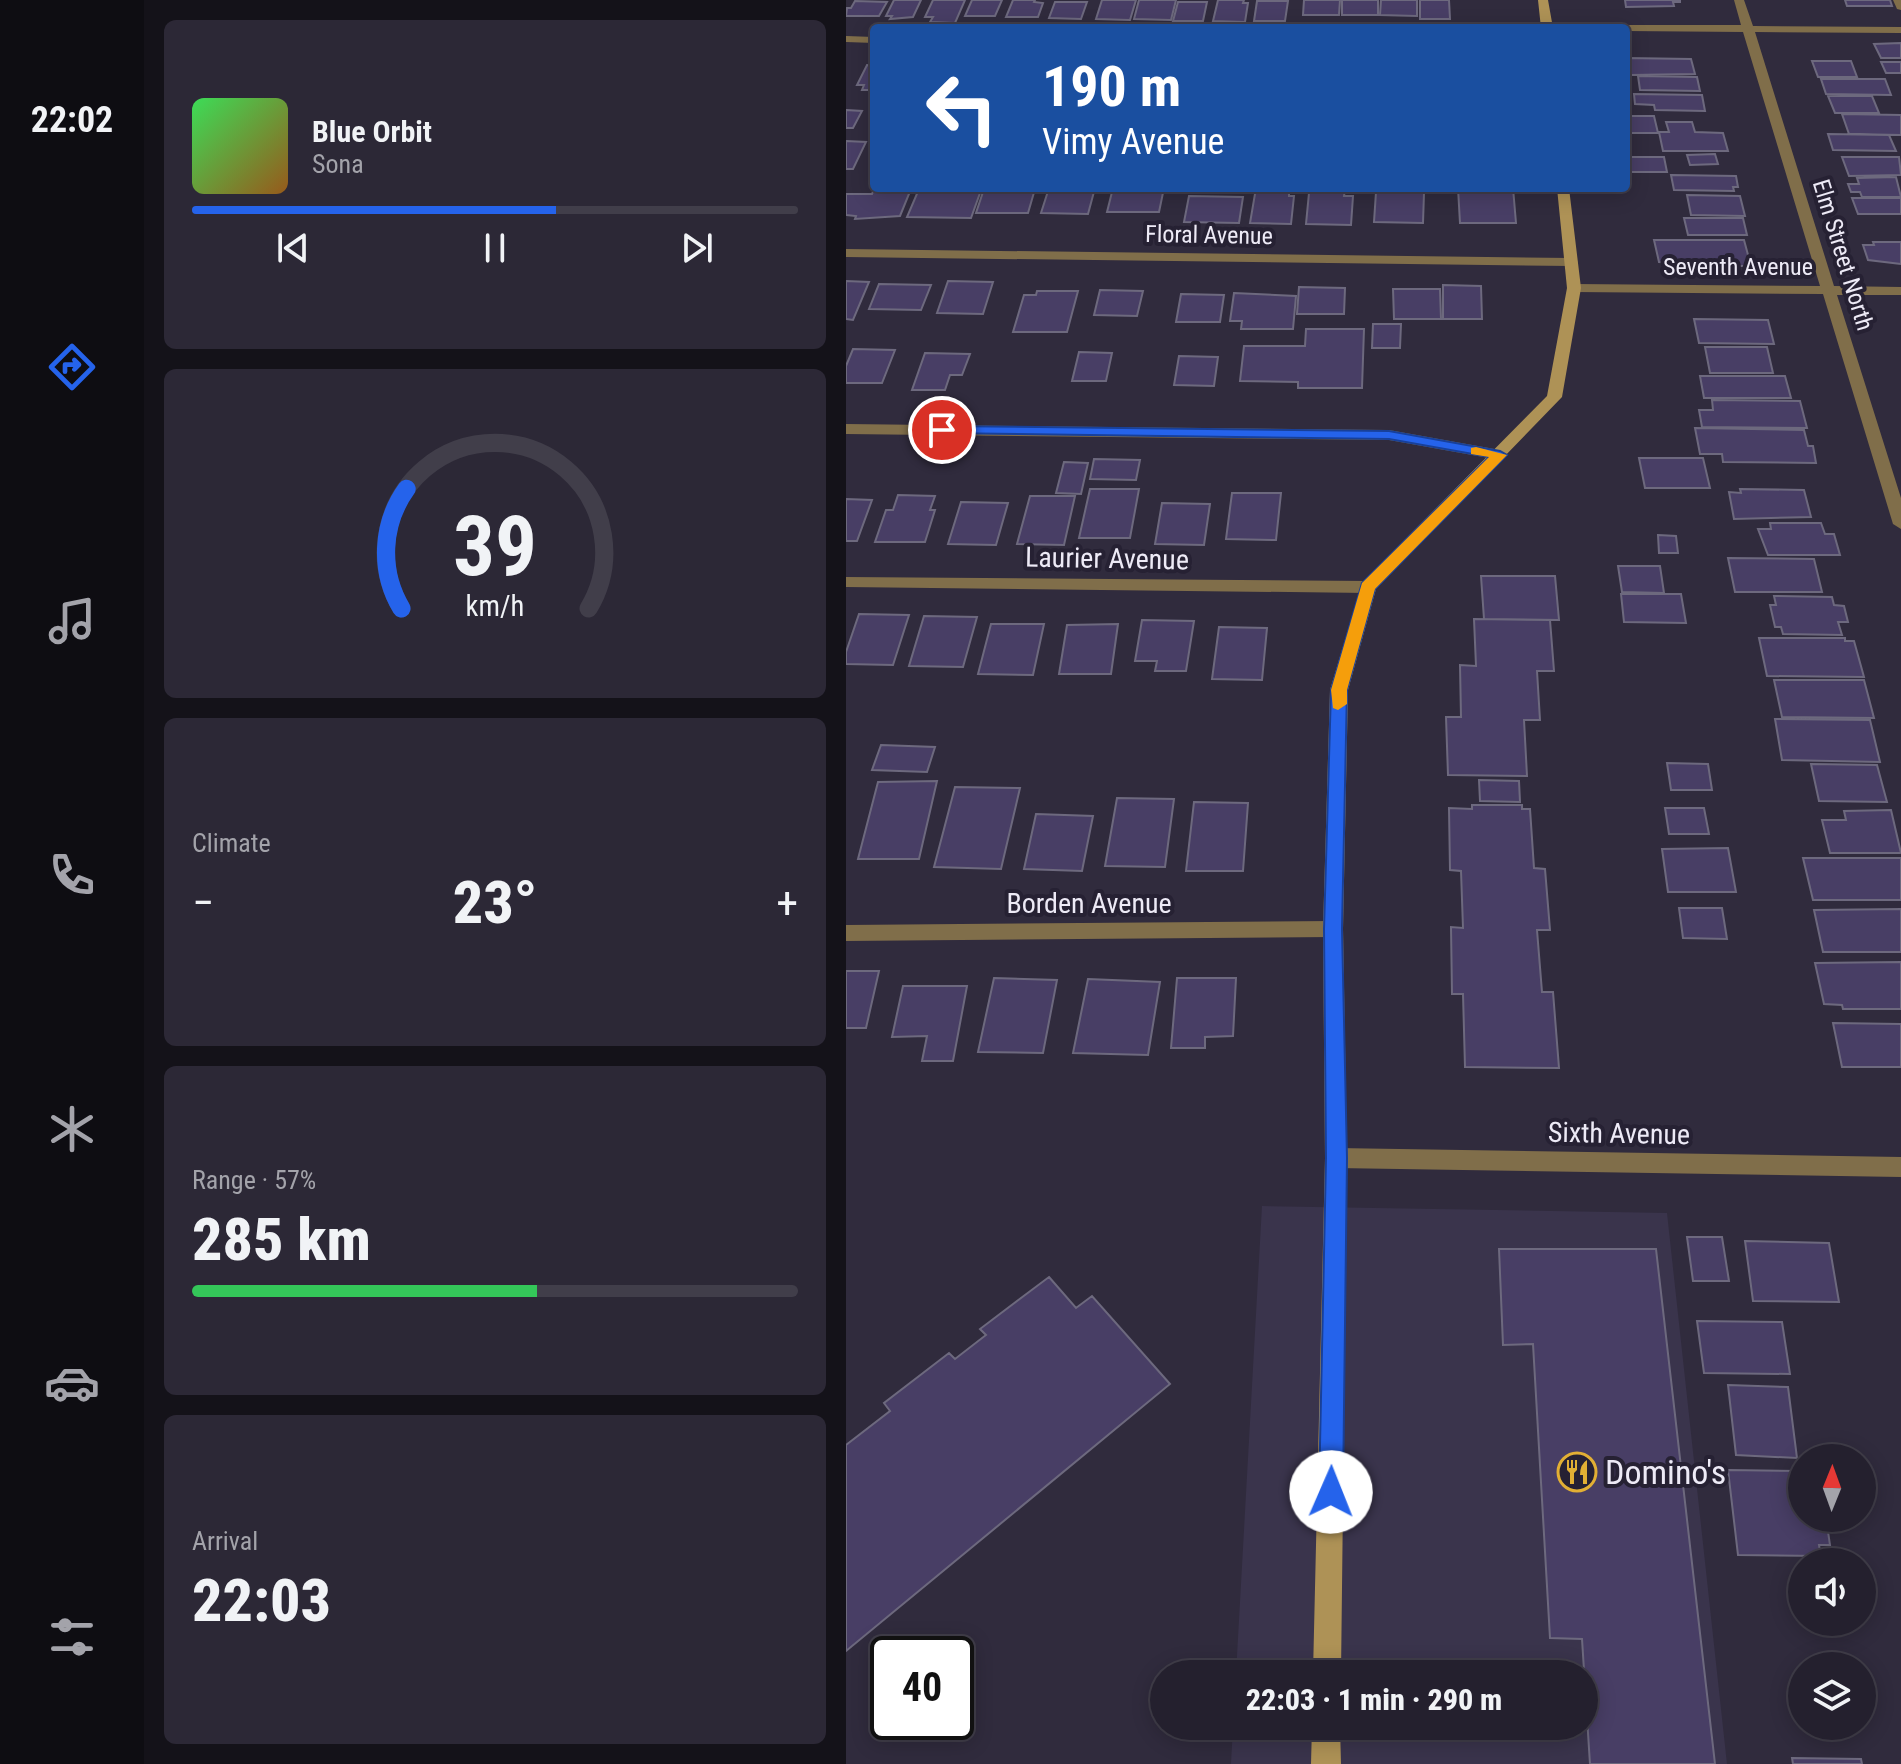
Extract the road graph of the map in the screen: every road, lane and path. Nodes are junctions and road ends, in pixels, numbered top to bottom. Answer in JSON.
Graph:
{"nodes":[{"id":1,"x":1543,"y":0,"type":"edge"},
{"id":2,"x":1739,"y":0,"type":"edge"},
{"id":3,"x":1898,"y":0,"type":"edge"},
{"id":4,"x":1901,"y":7,"type":"edge"},
{"id":5,"x":1546,"y":24,"type":"edge"},
{"id":6,"x":1630,"y":28,"type":"edge"},
{"id":7,"x":1748,"y":29,"type":"junction"},
{"id":8,"x":1901,"y":30,"type":"edge"},
{"id":9,"x":846,"y":39,"type":"edge"},
{"id":10,"x":870,"y":40,"type":"edge"},
{"id":11,"x":1563,"y":192,"type":"edge"},
{"id":12,"x":846,"y":253,"type":"edge"},
{"id":13,"x":1571,"y":262,"type":"junction"},
{"id":14,"x":1574,"y":288,"type":"junction"},
{"id":15,"x":1829,"y":290,"type":"junction"},
{"id":16,"x":1901,"y":291,"type":"edge"},
{"id":17,"x":846,"y":429,"type":"edge"},
{"id":18,"x":1500,"y":455,"type":"junction"},
{"id":19,"x":1901,"y":524,"type":"edge"},
{"id":20,"x":846,"y":582,"type":"edge"},
{"id":21,"x":1368,"y":587,"type":"junction"},
{"id":22,"x":1333,"y":929,"type":"junction"},
{"id":23,"x":846,"y":933,"type":"edge"},
{"id":24,"x":1336,"y":1158,"type":"junction"},
{"id":25,"x":1901,"y":1167,"type":"edge"},
{"id":26,"x":1327,"y":1660,"type":"edge"},
{"id":27,"x":1326,"y":1740,"type":"edge"},
{"id":28,"x":1326,"y":1764,"type":"edge"}],
"edges":[{"from":1,"to":5,"type":"street"},
{"from":2,"to":7,"type":"street","name":"Elm Street North"},
{"from":3,"to":4,"type":"street"},
{"from":6,"to":7,"type":"street"},
{"from":7,"to":8,"type":"street"},
{"from":7,"to":15,"type":"street","name":"Elm Street North"},
{"from":9,"to":10,"type":"street"},
{"from":11,"to":13,"type":"street"},
{"from":12,"to":13,"type":"street","name":"Floral Avenue"},
{"from":13,"to":14,"type":"street"},
{"from":14,"to":15,"type":"street","name":"Seventh Avenue"},
{"from":14,"to":18,"type":"street"},
{"from":15,"to":16,"type":"street","name":"Seventh Avenue"},
{"from":15,"to":19,"type":"street","name":"Elm Street North"},
{"from":17,"to":18,"type":"street"},
{"from":18,"to":21,"type":"street"},
{"from":20,"to":21,"type":"street","name":"Laurier Avenue"},
{"from":21,"to":22,"type":"street"},
{"from":22,"to":23,"type":"street","name":"Borden Avenue"},
{"from":22,"to":24,"type":"street"},
{"from":24,"to":25,"type":"street","name":"Sixth Avenue"},
{"from":24,"to":26,"type":"street"},
{"from":27,"to":28,"type":"street"}]}
